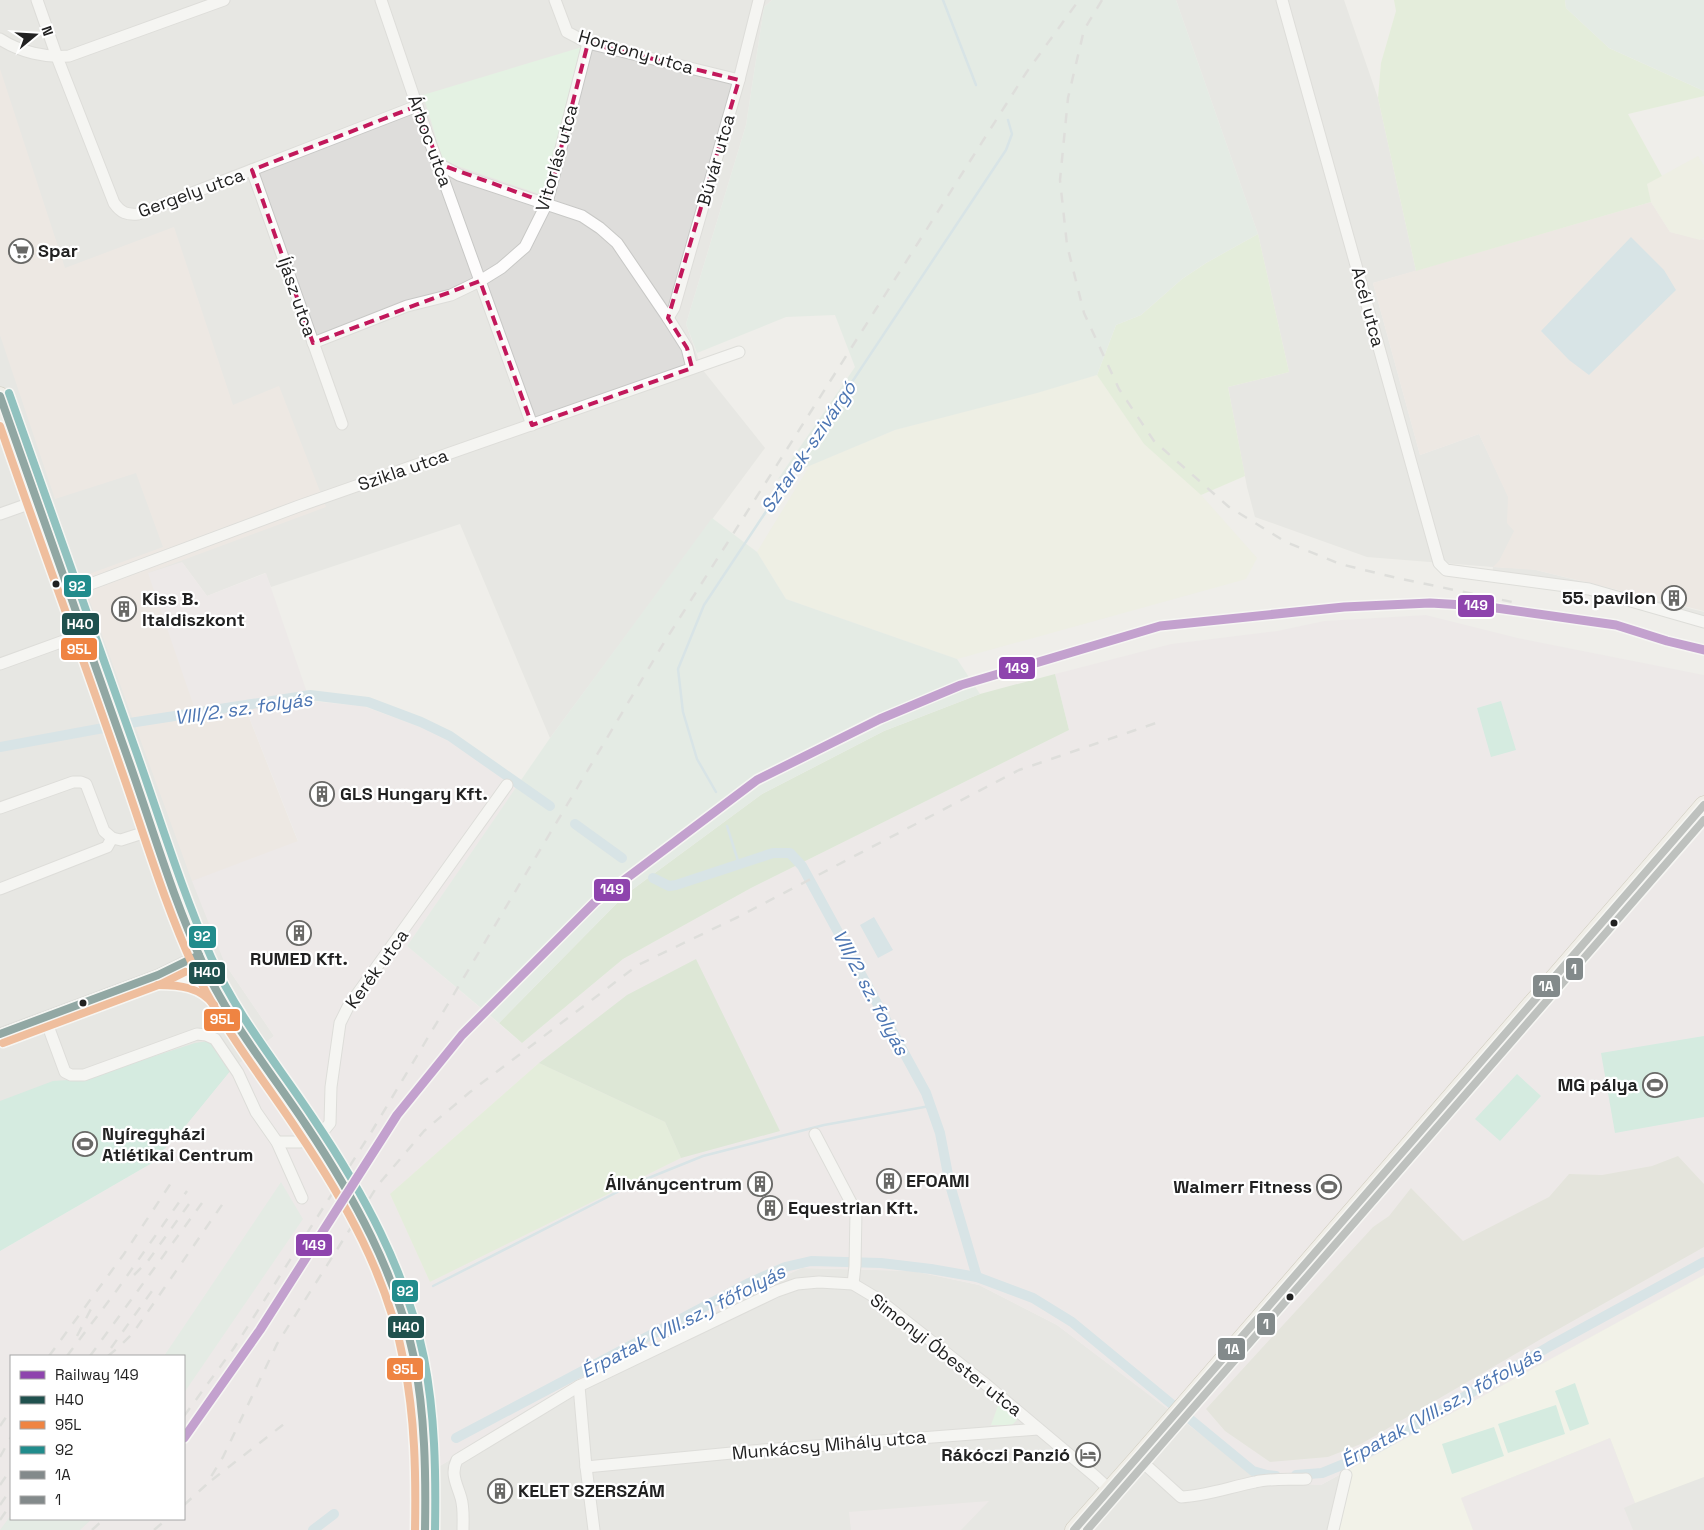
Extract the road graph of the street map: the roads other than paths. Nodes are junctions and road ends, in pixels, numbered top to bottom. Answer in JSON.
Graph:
{"nodes":[{"id":1,"x":37,"y":0,"type":"edge"},
{"id":2,"x":224,"y":0,"type":"edge"},
{"id":3,"x":382,"y":0,"type":"edge"},
{"id":4,"x":555,"y":0,"type":"edge"},
{"id":5,"x":759,"y":0,"type":"edge"},
{"id":6,"x":1282,"y":0,"type":"edge"},
{"id":7,"x":0,"y":39,"type":"edge"},
{"id":8,"x":588,"y":42,"type":"junction"},
{"id":9,"x":57,"y":57,"type":"junction"},
{"id":10,"x":739,"y":80,"type":"junction"},
{"id":11,"x":416,"y":106,"type":"junction"},
{"id":12,"x":439,"y":164,"type":"junction"},
{"id":13,"x":252,"y":170,"type":"junction"},
{"id":14,"x":547,"y":203,"type":"junction"},
{"id":15,"x":480,"y":282,"type":"junction"},
{"id":16,"x":668,"y":318,"type":"junction"},
{"id":17,"x":313,"y":343,"type":"junction"},
{"id":18,"x":739,"y":352,"type":"dead end"},
{"id":19,"x":692,"y":368,"type":"junction"},
{"id":20,"x":0,"y":396,"type":"edge"},
{"id":21,"x":342,"y":424,"type":"dead end"},
{"id":22,"x":532,"y":425,"type":"junction"},
{"id":23,"x":37,"y":501,"type":"junction"},
{"id":24,"x":0,"y":514,"type":"edge"},
{"id":25,"x":69,"y":592,"type":"junction"},
{"id":26,"x":1704,"y":622,"type":"edge"},
{"id":27,"x":83,"y":634,"type":"junction"},
{"id":28,"x":0,"y":664,"type":"edge"},
{"id":29,"x":507,"y":785,"type":"dead end"},
{"id":30,"x":1704,"y":804,"type":"edge"},
{"id":31,"x":0,"y":808,"type":"edge"},
{"id":32,"x":152,"y":830,"type":"junction"},
{"id":33,"x":112,"y":838,"type":"junction"},
{"id":34,"x":0,"y":889,"type":"edge"},
{"id":35,"x":198,"y":955,"type":"junction"},
{"id":36,"x":158,"y":975,"type":"junction"},
{"id":37,"x":216,"y":989,"type":"junction"},
{"id":38,"x":45,"y":1018,"type":"junction"},
{"id":39,"x":0,"y":1034,"type":"edge"},
{"id":40,"x":815,"y":1134,"type":"dead end"},
{"id":41,"x":277,"y":1142,"type":"junction"},
{"id":42,"x":302,"y":1198,"type":"dead end"},
{"id":43,"x":853,"y":1284,"type":"junction"},
{"id":44,"x":579,"y":1386,"type":"junction"},
{"id":45,"x":1038,"y":1429,"type":"junction"},
{"id":46,"x":1138,"y":1458,"type":"junction"},
{"id":47,"x":586,"y":1468,"type":"junction"},
{"id":48,"x":1346,"y":1475,"type":"dead end"},
{"id":49,"x":1306,"y":1479,"type":"dead end"},
{"id":50,"x":1110,"y":1490,"type":"junction"},
{"id":51,"x":425,"y":1527,"type":"edge"},
{"id":52,"x":463,"y":1530,"type":"edge"},
{"id":53,"x":594,"y":1530,"type":"edge"},
{"id":54,"x":1074,"y":1530,"type":"edge"},
{"id":55,"x":1333,"y":1530,"type":"edge"}],
"edges":[{"from":1,"to":9,"type":"street","name":"Gergely utca"},
{"from":2,"to":9,"type":"street"},
{"from":3,"to":11,"type":"street","name":"Árboc utca"},
{"from":4,"to":8,"type":"street","name":"Horgony utca"},
{"from":5,"to":10,"type":"street","name":"Búvár utca"},
{"from":6,"to":26,"type":"street","name":"Acél utca"},
{"from":7,"to":9,"type":"street"},
{"from":8,"to":10,"type":"street","name":"Horgony utca"},
{"from":8,"to":14,"type":"street","name":"Vitorlás utca"},
{"from":9,"to":13,"type":"street","name":"Gergely utca"},
{"from":10,"to":16,"type":"street","name":"Búvár utca"},
{"from":11,"to":12,"type":"street","name":"Árboc utca"},
{"from":11,"to":13,"type":"street","name":"Gergely utca"},
{"from":12,"to":14,"type":"street"},
{"from":12,"to":15,"type":"street","name":"Árboc utca"},
{"from":13,"to":17,"type":"street","name":"Íjász utca"},
{"from":14,"to":15,"type":"street","name":"Vitorlás utca"},
{"from":14,"to":16,"type":"street"},
{"from":15,"to":17,"type":"street","name":"Vitorlás utca"},
{"from":15,"to":22,"type":"street","name":"Árboc utca"},
{"from":16,"to":19,"type":"street"},
{"from":17,"to":21,"type":"street","name":"Íjász utca"},
{"from":18,"to":19,"type":"street","name":"Szikla utca"},
{"from":19,"to":22,"type":"street","name":"Szikla utca"},
{"from":20,"to":23,"type":"main road"},
{"from":22,"to":25,"type":"street","name":"Szikla utca"},
{"from":23,"to":24,"type":"street"},
{"from":23,"to":25,"type":"main road"},
{"from":25,"to":27,"type":"main road"},
{"from":27,"to":28,"type":"street"},
{"from":27,"to":32,"type":"main road"},
{"from":29,"to":41,"type":"street","name":"Kerék utca"},
{"from":30,"to":46,"type":"main road"},
{"from":31,"to":33,"type":"street"},
{"from":32,"to":33,"type":"street"},
{"from":32,"to":35,"type":"main road"},
{"from":33,"to":34,"type":"street"},
{"from":35,"to":36,"type":"street"},
{"from":35,"to":37,"type":"main road"},
{"from":36,"to":37,"type":"street"},
{"from":36,"to":38,"type":"street"},
{"from":37,"to":51,"type":"main road","bridge":true},
{"from":38,"to":39,"type":"street"},
{"from":38,"to":41,"type":"street"},
{"from":40,"to":43,"type":"street","name":"Simonyi Óbester utca"},
{"from":41,"to":42,"type":"street"},
{"from":43,"to":44,"type":"street","name":"Simonyi Óbester utca"},
{"from":43,"to":45,"type":"street","name":"Simonyi Óbester utca"},
{"from":44,"to":47,"type":"street"},
{"from":44,"to":52,"type":"street","name":"Simonyi Óbester utca"},
{"from":45,"to":47,"type":"street","name":"Munkácsy Mihály utca"},
{"from":45,"to":50,"type":"street"},
{"from":46,"to":49,"type":"street"},
{"from":46,"to":50,"type":"main road"},
{"from":47,"to":53,"type":"street"},
{"from":48,"to":55,"type":"street"},
{"from":50,"to":54,"type":"main road"}]}
